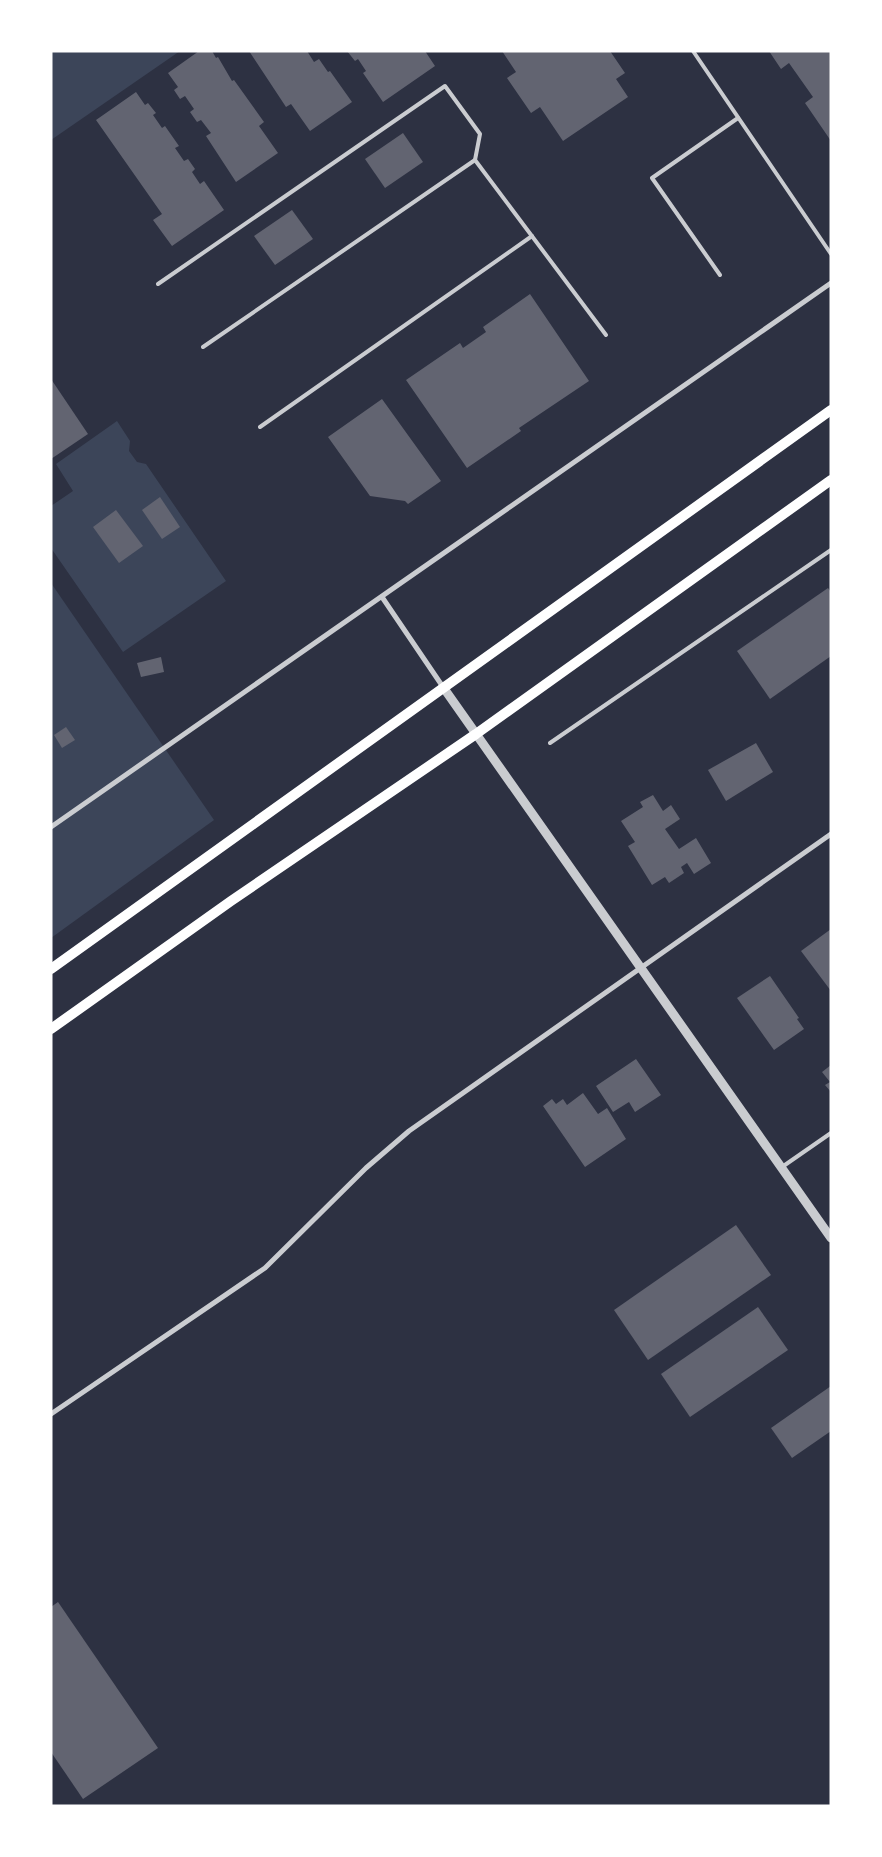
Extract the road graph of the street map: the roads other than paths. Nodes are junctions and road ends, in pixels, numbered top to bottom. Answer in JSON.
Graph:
{"nodes":[{"id":1,"x":692,"y":51,"type":"edge"},
{"id":2,"x":738,"y":118,"type":"junction"},
{"id":3,"x":475,"y":160,"type":"junction"},
{"id":4,"x":532,"y":236,"type":"junction"},
{"id":5,"x":831,"y":254,"type":"edge"},
{"id":6,"x":720,"y":275,"type":"dead end"},
{"id":7,"x":831,"y":283,"type":"edge"},
{"id":8,"x":158,"y":284,"type":"dead end"},
{"id":9,"x":606,"y":335,"type":"dead end"},
{"id":10,"x":203,"y":346,"type":"dead end"},
{"id":11,"x":831,"y":410,"type":"edge"},
{"id":12,"x":260,"y":426,"type":"dead end"},
{"id":13,"x":831,"y":480,"type":"edge"},
{"id":14,"x":831,"y":550,"type":"edge"},
{"id":15,"x":382,"y":597,"type":"junction"},
{"id":16,"x":443,"y":687,"type":"junction"},
{"id":17,"x":476,"y":734,"type":"junction"},
{"id":18,"x":550,"y":743,"type":"dead end"},
{"id":19,"x":51,"y":828,"type":"edge"},
{"id":20,"x":831,"y":834,"type":"edge"},
{"id":21,"x":51,"y":969,"type":"edge"},
{"id":22,"x":640,"y":969,"type":"junction"},
{"id":23,"x":51,"y":1029,"type":"edge"},
{"id":24,"x":831,"y":1132,"type":"edge"},
{"id":25,"x":782,"y":1167,"type":"junction"},
{"id":26,"x":831,"y":1238,"type":"edge"},
{"id":27,"x":51,"y":1414,"type":"edge"}],
"edges":[{"from":1,"to":2,"type":"lane"},
{"from":2,"to":5,"type":"lane"},
{"from":2,"to":6,"type":"lane"},
{"from":3,"to":4,"type":"lane"},
{"from":3,"to":8,"type":"lane"},
{"from":3,"to":10,"type":"lane"},
{"from":4,"to":9,"type":"lane"},
{"from":4,"to":12,"type":"lane"},
{"from":7,"to":15,"type":"street"},
{"from":11,"to":16,"type":"main road"},
{"from":13,"to":17,"type":"main road"},
{"from":14,"to":18,"type":"lane"},
{"from":15,"to":16,"type":"street"},
{"from":15,"to":19,"type":"street"},
{"from":16,"to":17,"type":"street"},
{"from":16,"to":21,"type":"main road"},
{"from":17,"to":22,"type":"street"},
{"from":17,"to":23,"type":"main road"},
{"from":20,"to":22,"type":"street"},
{"from":22,"to":25,"type":"street"},
{"from":22,"to":27,"type":"street"},
{"from":24,"to":25,"type":"lane"},
{"from":25,"to":26,"type":"street"}]}
